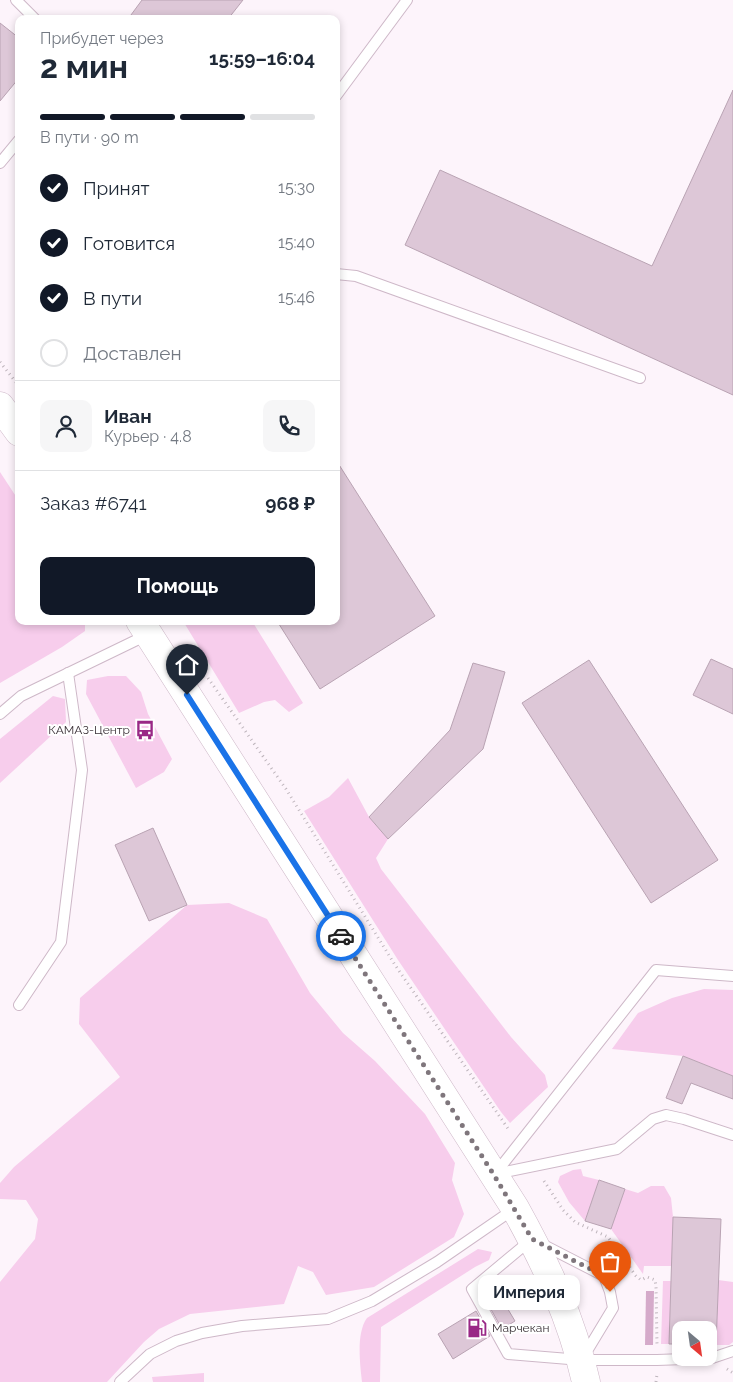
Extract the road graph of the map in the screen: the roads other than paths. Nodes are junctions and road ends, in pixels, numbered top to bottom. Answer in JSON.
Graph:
{"nodes":[{"id":1,"x":16,"y":0,"type":"edge"},
{"id":2,"x":407,"y":0,"type":"edge"},
{"id":3,"x":31,"y":15,"type":"edge"},
{"id":4,"x":340,"y":91,"type":"edge"},
{"id":5,"x":15,"y":145,"type":"edge"},
{"id":6,"x":0,"y":163,"type":"edge"},
{"id":7,"x":340,"y":274,"type":"edge"},
{"id":8,"x":640,"y":378,"type":"dead end"},
{"id":9,"x":0,"y":406,"type":"edge"},
{"id":10,"x":15,"y":427,"type":"edge"},
{"id":11,"x":144,"y":628,"type":"edge"},
{"id":12,"x":68,"y":673,"type":"junction"},
{"id":13,"x":0,"y":714,"type":"edge"},
{"id":14,"x":733,"y":976,"type":"edge"},
{"id":15,"x":19,"y":1005,"type":"dead end"},
{"id":16,"x":733,"y":1135,"type":"edge"},
{"id":17,"x":494,"y":1175,"type":"junction"},
{"id":18,"x":514,"y":1208,"type":"junction"},
{"id":19,"x":532,"y":1239,"type":"junction"},
{"id":20,"x":733,"y":1351,"type":"edge"},
{"id":21,"x":583,"y":1371,"type":"edge"},
{"id":22,"x":120,"y":1382,"type":"edge"}],
"edges":[{"from":1,"to":3,"type":"lane"},
{"from":2,"to":4,"type":"lane"},
{"from":5,"to":6,"type":"lane"},
{"from":7,"to":8,"type":"lane"},
{"from":9,"to":10,"type":"street"},
{"from":11,"to":12,"type":"lane"},
{"from":11,"to":17,"type":"street"},
{"from":12,"to":13,"type":"lane"},
{"from":12,"to":15,"type":"lane"},
{"from":14,"to":17,"type":"lane"},
{"from":16,"to":17,"type":"lane"},
{"from":17,"to":18,"type":"street"},
{"from":18,"to":19,"type":"street"},
{"from":18,"to":22,"type":"lane"},
{"from":19,"to":21,"type":"street"},
{"from":19,"to":21,"type":"lane"},
{"from":19,"to":21,"type":"lane"},
{"from":20,"to":21,"type":"lane"}]}
